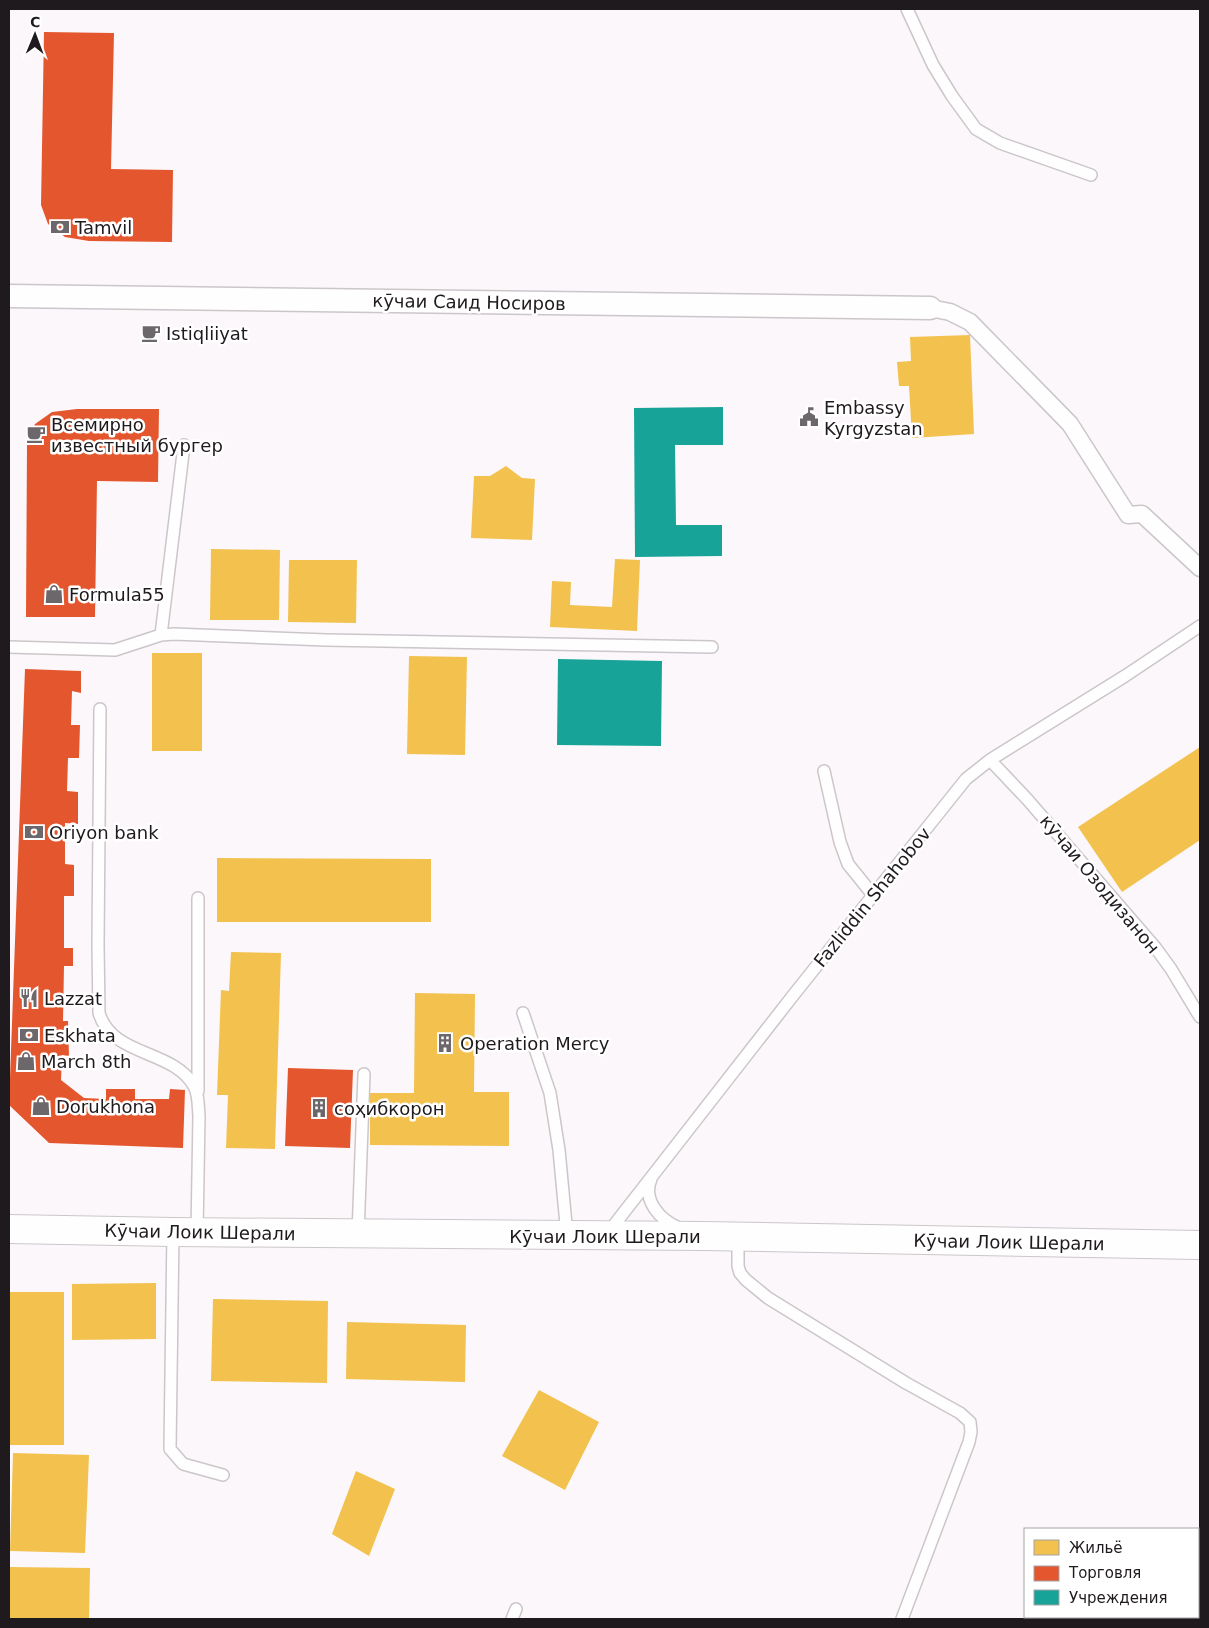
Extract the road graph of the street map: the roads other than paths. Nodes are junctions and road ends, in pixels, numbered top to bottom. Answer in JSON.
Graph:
{"nodes":[{"id":1,"x":906,"y":9,"type":"edge"},
{"id":2,"x":1091,"y":175,"type":"dead end"},
{"id":3,"x":9,"y":296,"type":"edge"},
{"id":4,"x":930,"y":308,"type":"joint"},
{"id":5,"x":184,"y":445,"type":"dead end"},
{"id":6,"x":1200,"y":568,"type":"edge"},
{"id":7,"x":1200,"y":626,"type":"edge"},
{"id":8,"x":161,"y":635,"type":"junction"},
{"id":9,"x":9,"y":647,"type":"edge"},
{"id":10,"x":712,"y":647,"type":"dead end"},
{"id":11,"x":100,"y":709,"type":"dead end"},
{"id":12,"x":990,"y":760,"type":"junction"},
{"id":13,"x":824,"y":771,"type":"dead end"},
{"id":14,"x":873,"y":895,"type":"junction"},
{"id":15,"x":198,"y":898,"type":"dead end"},
{"id":16,"x":523,"y":1013,"type":"dead end"},
{"id":17,"x":1200,"y":1017,"type":"edge"},
{"id":18,"x":364,"y":1074,"type":"dead end"},
{"id":19,"x":198,"y":1098,"type":"junction"},
{"id":20,"x":653,"y":1175,"type":"junction"},
{"id":21,"x":9,"y":1229,"type":"edge"},
{"id":22,"x":185,"y":1232,"type":"junction"},
{"id":23,"x":358,"y":1234,"type":"junction"},
{"id":24,"x":567,"y":1235,"type":"junction"},
{"id":25,"x":606,"y":1235,"type":"junction"},
{"id":26,"x":703,"y":1236,"type":"junction"},
{"id":27,"x":738,"y":1238,"type":"junction"},
{"id":28,"x":1200,"y":1245,"type":"edge"},
{"id":29,"x":223,"y":1475,"type":"dead end"},
{"id":30,"x":902,"y":1619,"type":"edge"}],
"edges":[{"from":1,"to":2,"type":"lane"},
{"from":3,"to":4,"type":"street","name":"кӯчаи Саид Носиров"},
{"from":4,"to":6,"type":"street"},
{"from":5,"to":8,"type":"lane"},
{"from":7,"to":12,"type":"lane","name":"Fazliddin Shahobov"},
{"from":8,"to":9,"type":"lane"},
{"from":8,"to":10,"type":"lane"},
{"from":11,"to":19,"type":"lane"},
{"from":12,"to":14,"type":"lane","name":"Fazliddin Shahobov"},
{"from":12,"to":17,"type":"lane","name":"кӯчаи Озодизанон"},
{"from":13,"to":14,"type":"lane"},
{"from":14,"to":20,"type":"lane","name":"Fazliddin Shahobov"},
{"from":15,"to":19,"type":"lane"},
{"from":16,"to":24,"type":"lane"},
{"from":18,"to":23,"type":"lane"},
{"from":19,"to":22,"type":"lane"},
{"from":20,"to":25,"type":"lane","name":"Fazliddin Shahobov"},
{"from":20,"to":26,"type":"lane"},
{"from":21,"to":22,"type":"main road","name":"Кӯчаи Лоик Шерали"},
{"from":22,"to":23,"type":"main road","name":"Кӯчаи Лоик Шерали"},
{"from":22,"to":29,"type":"lane"},
{"from":23,"to":24,"type":"main road","name":"Кӯчаи Лоик Шерали"},
{"from":24,"to":25,"type":"main road","name":"Кӯчаи Лоик Шерали"},
{"from":25,"to":26,"type":"main road","name":"Кӯчаи Лоик Шерали"},
{"from":26,"to":27,"type":"main road","name":"Кӯчаи Лоик Шерали"},
{"from":27,"to":28,"type":"main road","name":"Кӯчаи Лоик Шерали"},
{"from":27,"to":30,"type":"lane"}]}
